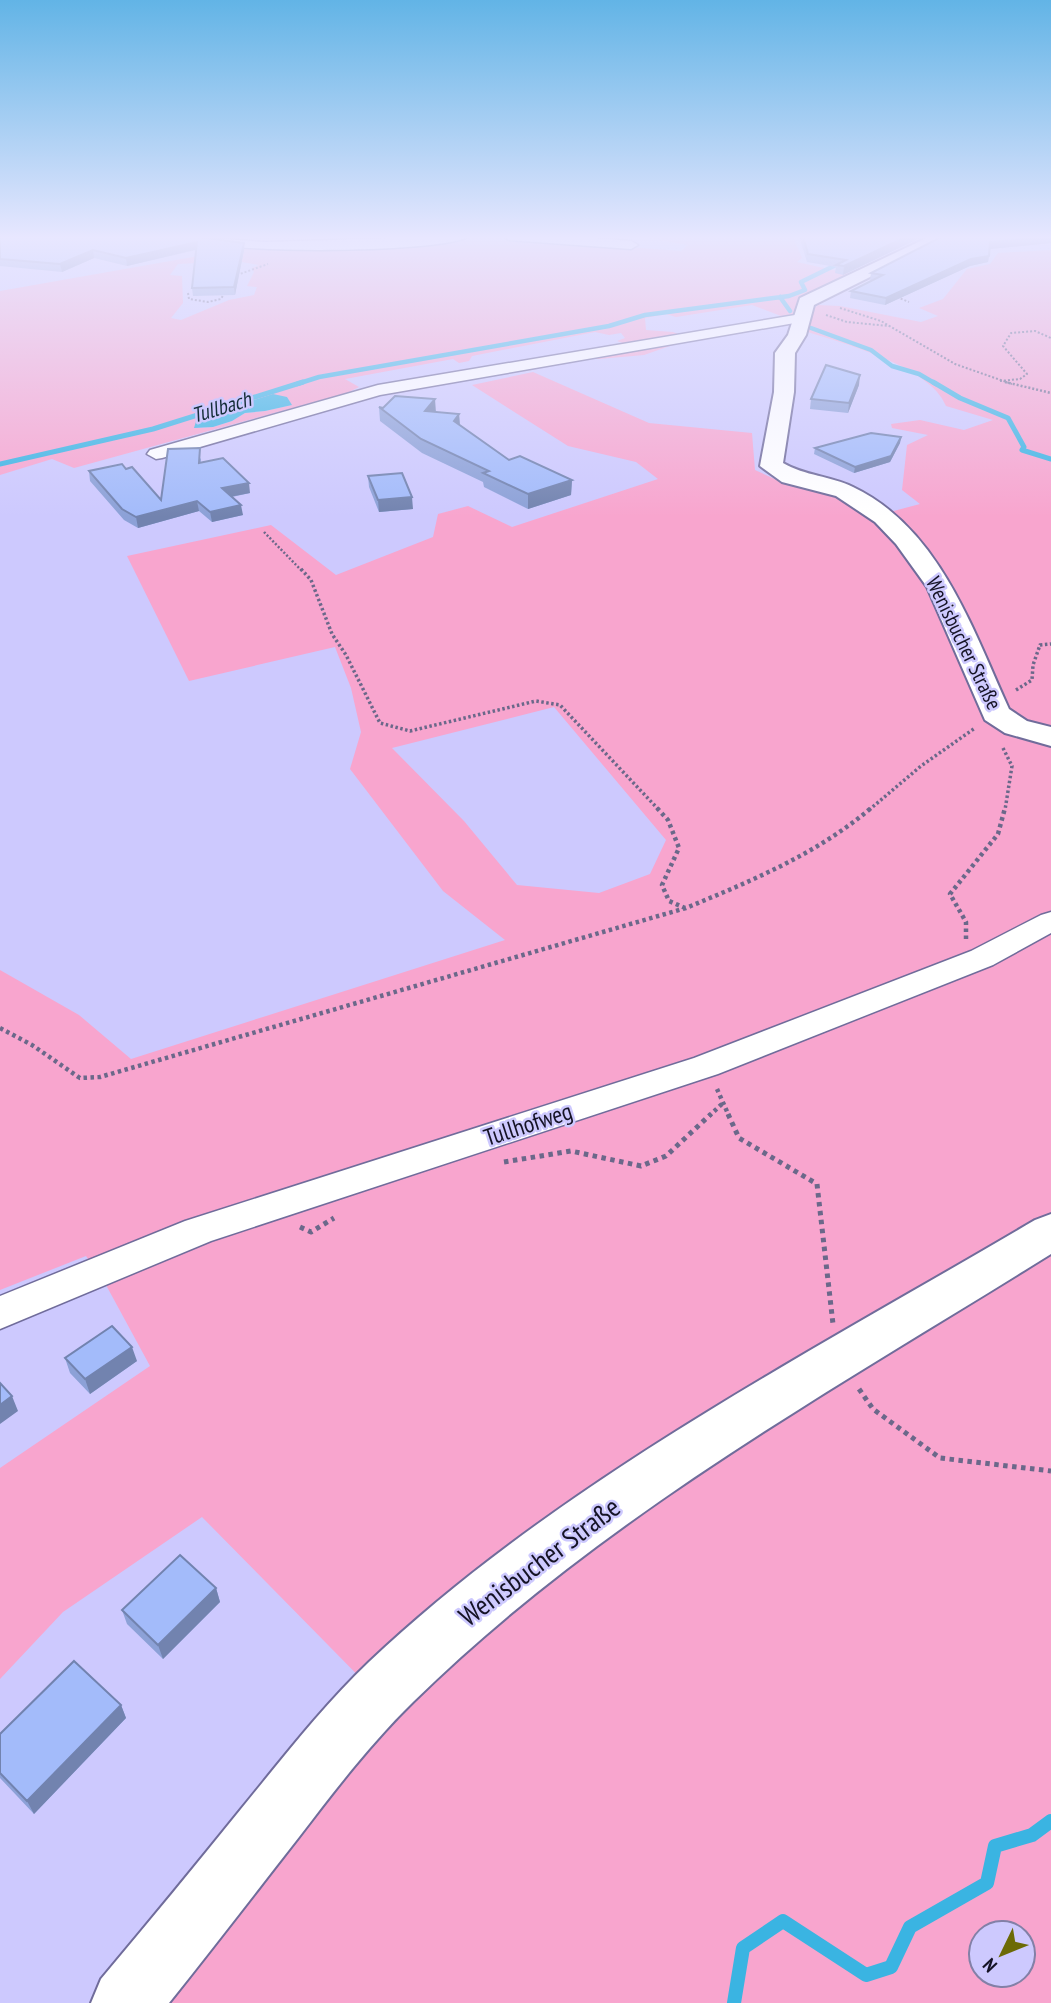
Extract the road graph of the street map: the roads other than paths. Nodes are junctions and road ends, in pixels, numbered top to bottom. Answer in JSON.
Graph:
{"nodes":[{"id":1,"x":712,"y":329,"type":"edge"},
{"id":2,"x":798,"y":329,"type":"edge"},
{"id":3,"x":156,"y":454,"type":"dead end"},
{"id":4,"x":1051,"y":737,"type":"edge"},
{"id":5,"x":1051,"y":921,"type":"edge"},
{"id":6,"x":1051,"y":1232,"type":"edge"},
{"id":7,"x":0,"y":1313,"type":"edge"},
{"id":8,"x":125,"y":2003,"type":"edge"}],
"edges":[{"from":1,"to":3,"type":"street"},
{"from":2,"to":4,"type":"street","name":"Wenisbucher Straße"},
{"from":5,"to":7,"type":"street","name":"Tullhofweg"},
{"from":6,"to":8,"type":"street","name":"Wenisbucher Straße"}]}
